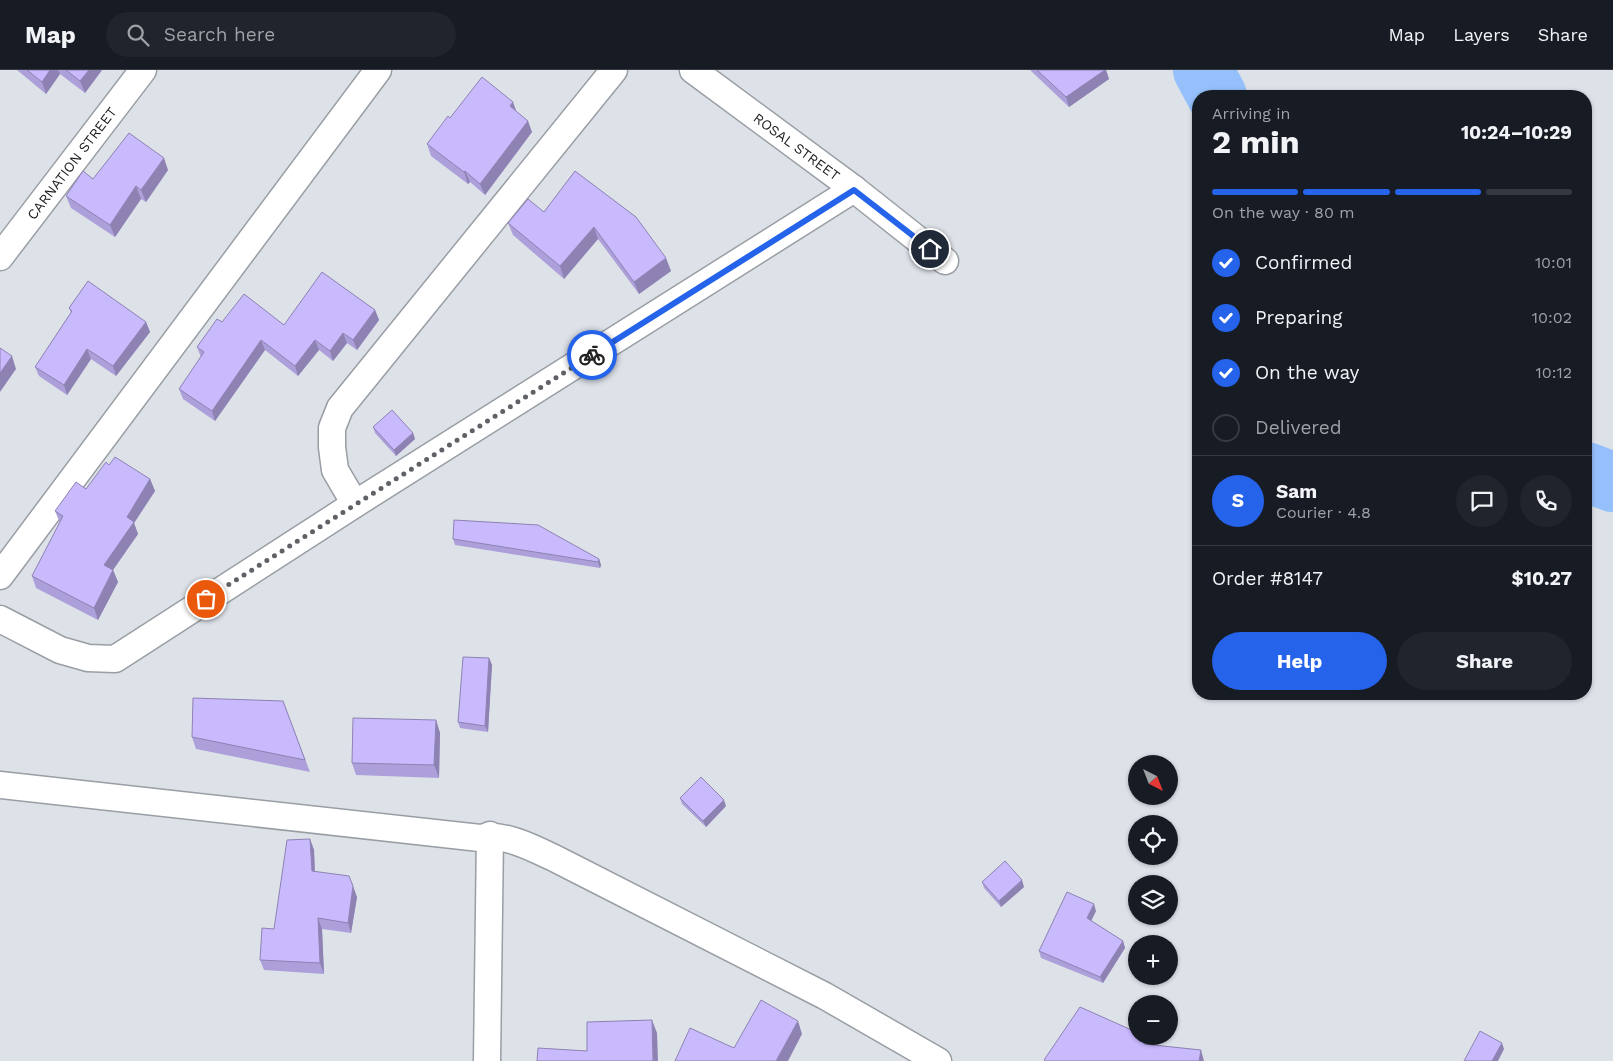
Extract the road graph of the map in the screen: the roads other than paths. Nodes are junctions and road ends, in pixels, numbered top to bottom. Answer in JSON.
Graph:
{"nodes":[{"id":1,"x":142,"y":70,"type":"edge"},
{"id":2,"x":378,"y":70,"type":"edge"},
{"id":3,"x":614,"y":70,"type":"edge"},
{"id":4,"x":693,"y":70,"type":"edge"},
{"id":5,"x":854,"y":190,"type":"junction"},
{"id":6,"x":0,"y":257,"type":"edge"},
{"id":7,"x":946,"y":261,"type":"dead end"},
{"id":8,"x":354,"y":504,"type":"junction"},
{"id":9,"x":0,"y":576,"type":"edge"},
{"id":10,"x":0,"y":619,"type":"edge"},
{"id":11,"x":0,"y":785,"type":"edge"},
{"id":12,"x":490,"y":835,"type":"junction"},
{"id":13,"x":487,"y":1061,"type":"edge"},
{"id":14,"x":938,"y":1061,"type":"edge"}],
"edges":[{"from":1,"to":6,"type":"street","name":"CARNATION STREET"},
{"from":2,"to":9,"type":"street"},
{"from":3,"to":8,"type":"street"},
{"from":4,"to":5,"type":"street","name":"ROSAL STREET"},
{"from":5,"to":7,"type":"street","name":"ROSAL STREET"},
{"from":5,"to":8,"type":"street"},
{"from":8,"to":10,"type":"street"},
{"from":11,"to":12,"type":"street"},
{"from":12,"to":13,"type":"street"},
{"from":12,"to":14,"type":"street"}]}
